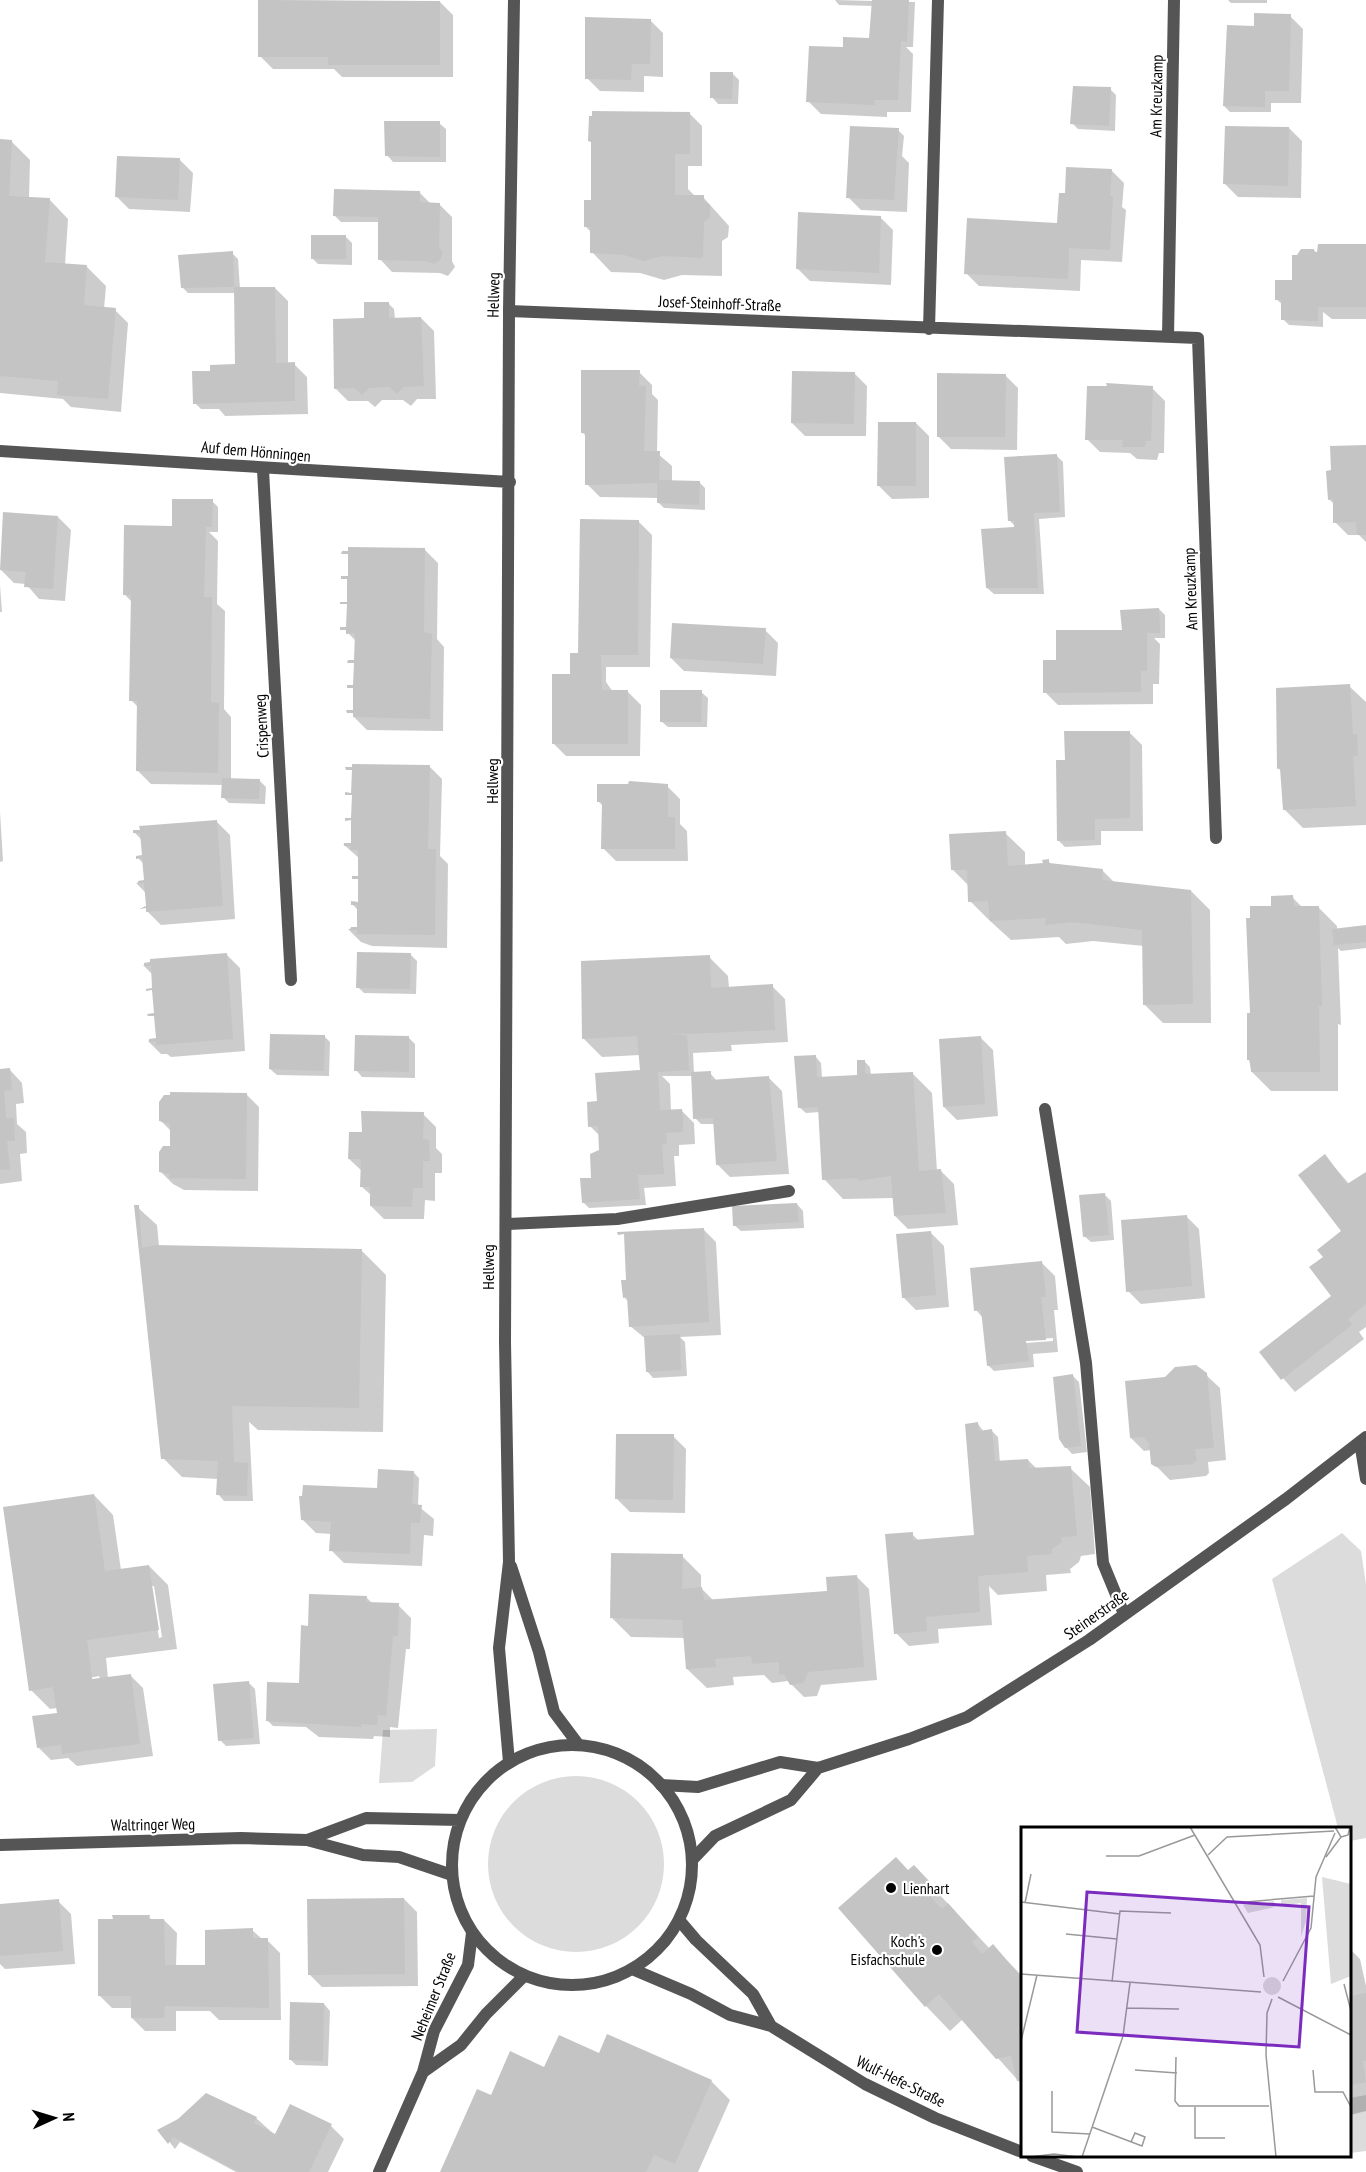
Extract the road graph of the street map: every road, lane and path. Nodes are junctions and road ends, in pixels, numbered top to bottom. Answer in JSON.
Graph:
{"nodes":[{"id":1,"x":514,"y":0,"type":"edge"},
{"id":2,"x":938,"y":0,"type":"edge"},
{"id":3,"x":1174,"y":0,"type":"edge"},
{"id":4,"x":509,"y":311,"type":"junction"},
{"id":5,"x":929,"y":329,"type":"junction"},
{"id":6,"x":1168,"y":337,"type":"junction"},
{"id":7,"x":1198,"y":338,"type":"joint"},
{"id":8,"x":0,"y":452,"type":"edge"},
{"id":9,"x":263,"y":470,"type":"junction"},
{"id":10,"x":510,"y":482,"type":"junction"},
{"id":11,"x":1216,"y":838,"type":"dead end"},
{"id":12,"x":291,"y":980,"type":"dead end"},
{"id":13,"x":1045,"y":1109,"type":"dead end"},
{"id":14,"x":789,"y":1191,"type":"dead end"},
{"id":15,"x":506,"y":1224,"type":"junction"},
{"id":16,"x":1363,"y":1440,"type":"edge"},
{"id":17,"x":1366,"y":1479,"type":"edge"},
{"id":18,"x":509,"y":1562,"type":"junction"},
{"id":19,"x":1124,"y":1614,"type":"junction"},
{"id":20,"x":578,"y":1744,"type":"junction"},
{"id":21,"x":509,"y":1762,"type":"junction"},
{"id":22,"x":818,"y":1768,"type":"junction"},
{"id":23,"x":661,"y":1785,"type":"junction"},
{"id":24,"x":460,"y":1820,"type":"junction"},
{"id":25,"x":307,"y":1840,"type":"junction"},
{"id":26,"x":0,"y":1845,"type":"edge"},
{"id":27,"x":692,"y":1860,"type":"junction"},
{"id":28,"x":452,"y":1875,"type":"junction"},
{"id":29,"x":679,"y":1920,"type":"junction"},
{"id":30,"x":472,"y":1933,"type":"junction"},
{"id":31,"x":632,"y":1969,"type":"junction"},
{"id":32,"x":525,"y":1976,"type":"junction"},
{"id":33,"x":771,"y":2026,"type":"junction"},
{"id":34,"x":423,"y":2072,"type":"junction"},
{"id":35,"x":1021,"y":2151,"type":"edge"},
{"id":36,"x":1035,"y":2157,"type":"edge"},
{"id":37,"x":379,"y":2172,"type":"edge"},
{"id":38,"x":1077,"y":2172,"type":"edge"}],
"edges":[{"from":1,"to":4,"type":"street","name":"Hellweg"},
{"from":2,"to":5,"type":"street"},
{"from":3,"to":6,"type":"street","name":"Am Kreuzkamp"},
{"from":4,"to":5,"type":"street","name":"Josef-Steinhoff-Straße"},
{"from":4,"to":10,"type":"street","name":"Hellweg"},
{"from":5,"to":6,"type":"street","name":"Josef-Steinhoff-Straße"},
{"from":6,"to":7,"type":"street","name":"Josef-Steinhoff-Straße"},
{"from":7,"to":11,"type":"street","name":"Am Kreuzkamp"},
{"from":8,"to":9,"type":"street","name":"Auf dem Hönningen"},
{"from":9,"to":10,"type":"street","name":"Auf dem Hönningen"},
{"from":9,"to":12,"type":"street","name":"Crispenweg"},
{"from":10,"to":15,"type":"street","name":"Hellweg"},
{"from":13,"to":19,"type":"street"},
{"from":14,"to":15,"type":"street"},
{"from":15,"to":18,"type":"street","name":"Hellweg"},
{"from":16,"to":17,"type":"street"},
{"from":16,"to":19,"type":"street","name":"Steinerstraße"},
{"from":18,"to":20,"type":"street","name":"Hellweg"},
{"from":18,"to":21,"type":"street","name":"Hellweg"},
{"from":19,"to":22,"type":"street","name":"Steinerstraße"},
{"from":20,"to":21,"type":"street"},
{"from":20,"to":23,"type":"street"},
{"from":21,"to":24,"type":"street"},
{"from":22,"to":23,"type":"street","name":"Steinerstraße"},
{"from":22,"to":27,"type":"street"},
{"from":23,"to":27,"type":"street"},
{"from":24,"to":25,"type":"street","name":"Waltringer Weg"},
{"from":24,"to":28,"type":"street"},
{"from":25,"to":26,"type":"street","name":"Waltringer Weg"},
{"from":25,"to":28,"type":"street","name":"Waltringer Weg"},
{"from":27,"to":29,"type":"street"},
{"from":28,"to":30,"type":"street"},
{"from":29,"to":31,"type":"street"},
{"from":29,"to":33,"type":"street","name":"Wulf-Hefe-Straße"},
{"from":30,"to":32,"type":"street"},
{"from":30,"to":34,"type":"street","name":"Neheimer Straße"},
{"from":31,"to":32,"type":"street"},
{"from":31,"to":33,"type":"street","name":"Wulf-Hefe-Straße"},
{"from":32,"to":34,"type":"street","name":"Neheimer Straße"},
{"from":33,"to":35,"type":"street","name":"Wulf-Hefe-Straße"},
{"from":34,"to":37,"type":"street","name":"Neheimer Straße"},
{"from":36,"to":38,"type":"street"}]}
